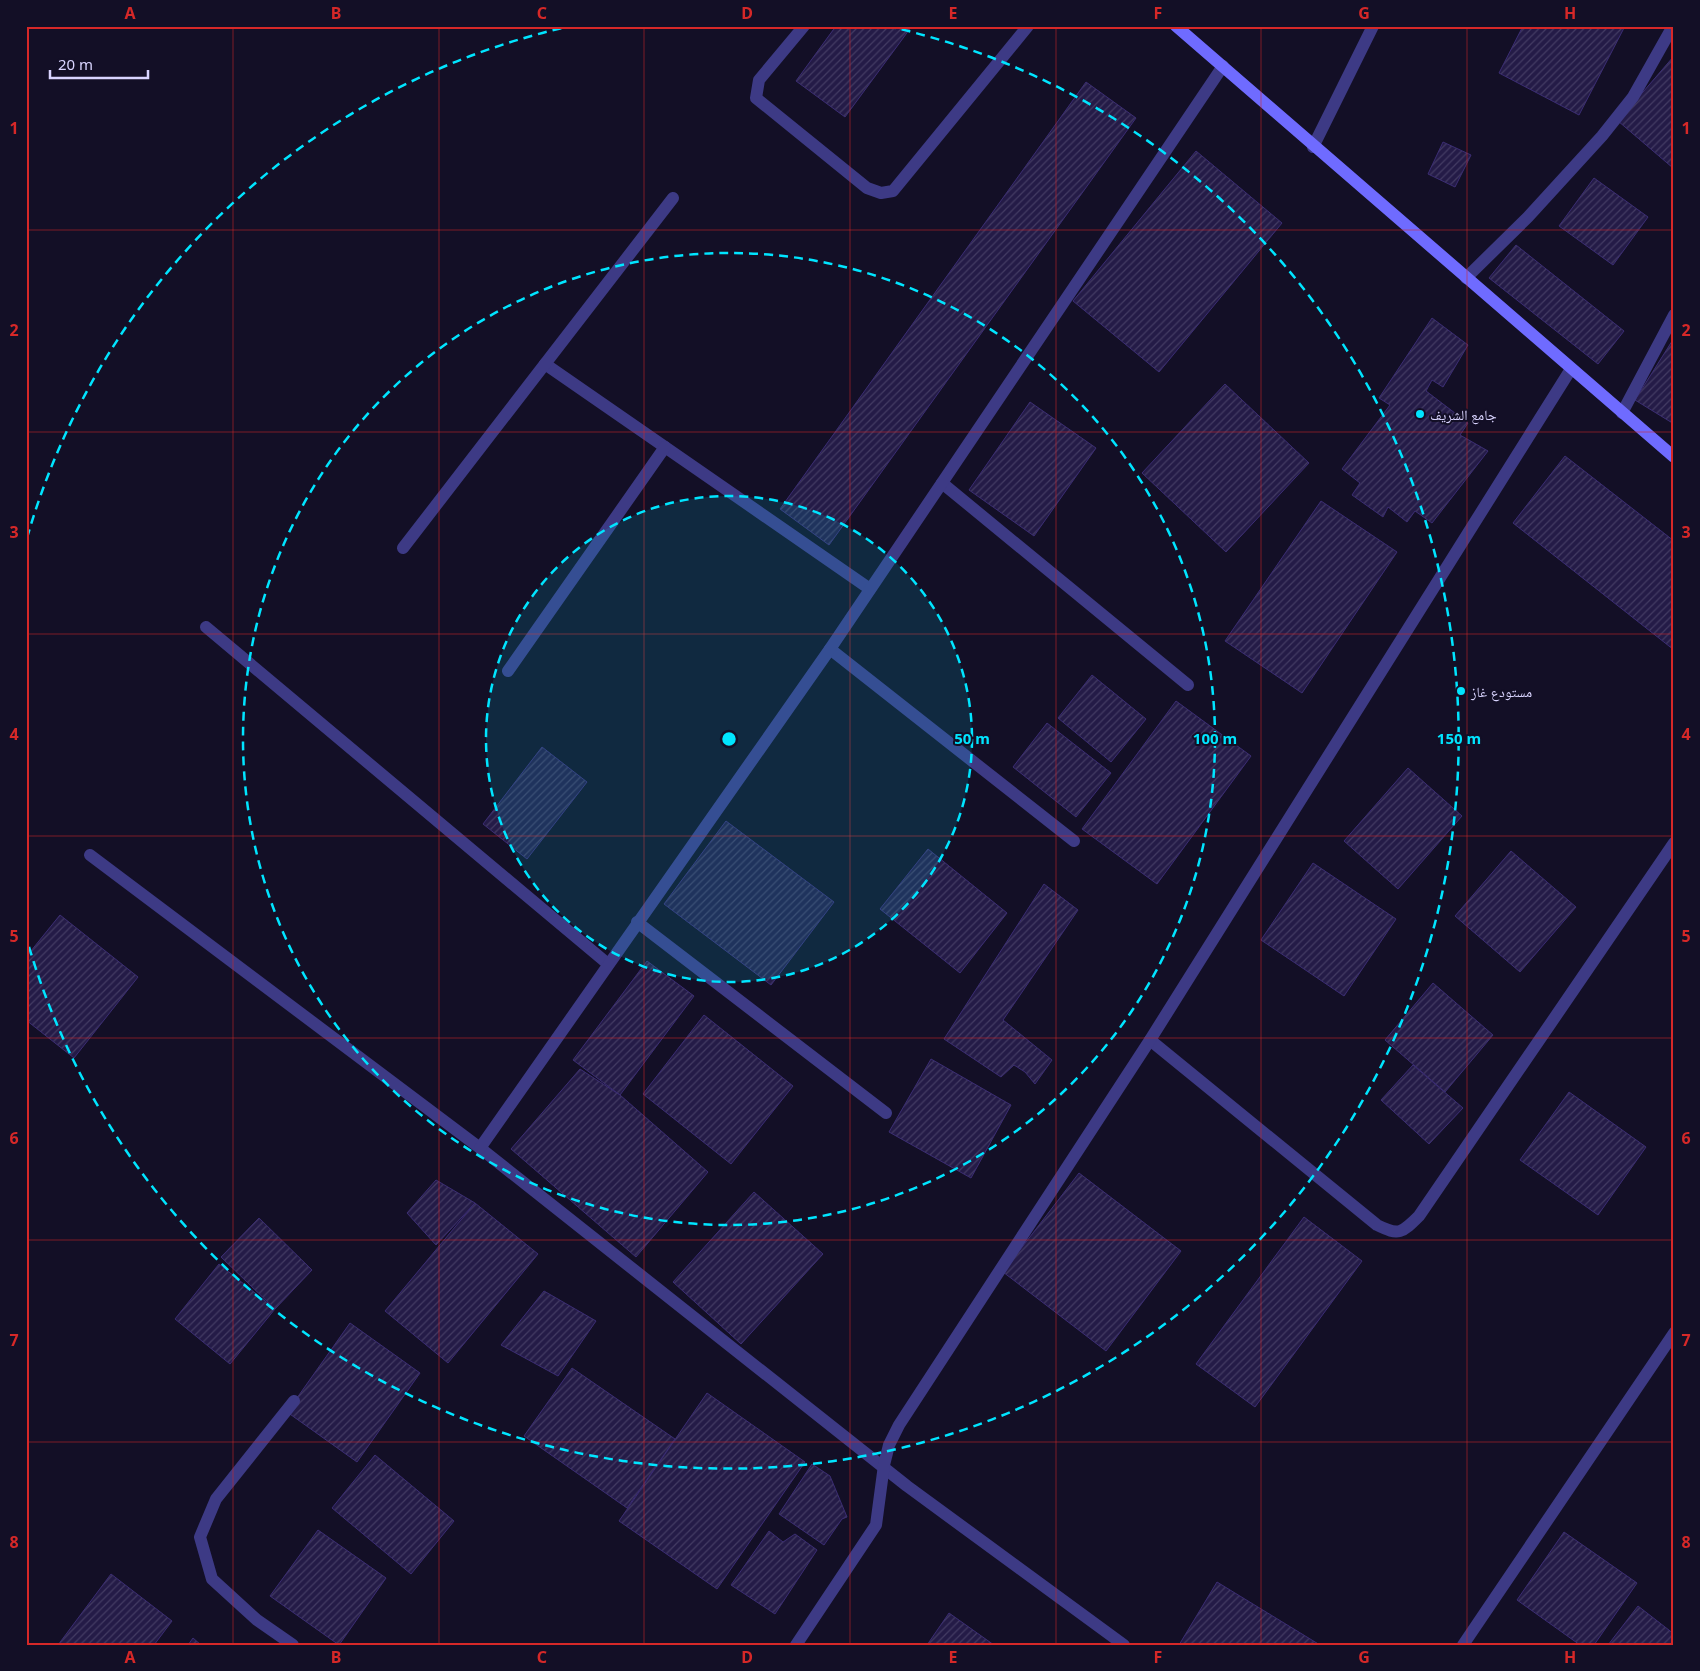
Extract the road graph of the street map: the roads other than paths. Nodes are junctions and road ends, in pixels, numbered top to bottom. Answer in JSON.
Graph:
{"nodes":[{"id":1,"x":804,"y":26,"type":"edge"},
{"id":2,"x":1028,"y":26,"type":"edge"},
{"id":3,"x":1176,"y":26,"type":"edge"},
{"id":4,"x":1373,"y":26,"type":"edge"},
{"id":5,"x":1673,"y":26,"type":"edge"},
{"id":6,"x":1222,"y":66,"type":"junction"},
{"id":7,"x":1313,"y":147,"type":"junction"},
{"id":8,"x":673,"y":198,"type":"dead end"},
{"id":9,"x":1466,"y":278,"type":"junction"},
{"id":10,"x":1674,"y":315,"type":"edge"},
{"id":11,"x":546,"y":364,"type":"junction"},
{"id":12,"x":1571,"y":369,"type":"junction"},
{"id":13,"x":1622,"y":413,"type":"junction"},
{"id":14,"x":665,"y":447,"type":"junction"},
{"id":15,"x":1674,"y":457,"type":"edge"},
{"id":16,"x":942,"y":484,"type":"junction"},
{"id":17,"x":403,"y":548,"type":"dead end"},
{"id":18,"x":870,"y":589,"type":"junction"},
{"id":19,"x":206,"y":626,"type":"dead end"},
{"id":20,"x":830,"y":648,"type":"junction"},
{"id":21,"x":508,"y":670,"type":"dead end"},
{"id":22,"x":1188,"y":685,"type":"dead end"},
{"id":23,"x":1074,"y":840,"type":"dead end"},
{"id":24,"x":1674,"y":843,"type":"edge"},
{"id":25,"x":90,"y":855,"type":"dead end"},
{"id":26,"x":637,"y":922,"type":"junction"},
{"id":27,"x":608,"y":964,"type":"junction"},
{"id":28,"x":1150,"y":1040,"type":"junction"},
{"id":29,"x":886,"y":1112,"type":"dead end"},
{"id":30,"x":480,"y":1148,"type":"junction"},
{"id":31,"x":1674,"y":1333,"type":"edge"},
{"id":32,"x":294,"y":1401,"type":"dead end"},
{"id":33,"x":884,"y":1465,"type":"junction"},
{"id":34,"x":293,"y":1645,"type":"edge"},
{"id":35,"x":796,"y":1645,"type":"edge"},
{"id":36,"x":1124,"y":1645,"type":"edge"},
{"id":37,"x":1463,"y":1645,"type":"edge"}],
"edges":[{"from":1,"to":2,"type":"street"},
{"from":3,"to":6,"type":"main road"},
{"from":4,"to":7,"type":"street"},
{"from":5,"to":9,"type":"street"},
{"from":6,"to":7,"type":"main road"},
{"from":6,"to":16,"type":"street"},
{"from":7,"to":9,"type":"main road"},
{"from":8,"to":11,"type":"street"},
{"from":9,"to":12,"type":"main road"},
{"from":10,"to":13,"type":"street"},
{"from":11,"to":14,"type":"street"},
{"from":11,"to":17,"type":"street"},
{"from":12,"to":13,"type":"main road"},
{"from":12,"to":28,"type":"street"},
{"from":13,"to":15,"type":"main road"},
{"from":14,"to":18,"type":"street"},
{"from":14,"to":21,"type":"street"},
{"from":16,"to":18,"type":"street"},
{"from":16,"to":22,"type":"street"},
{"from":18,"to":20,"type":"street"},
{"from":19,"to":27,"type":"street"},
{"from":20,"to":23,"type":"street"},
{"from":20,"to":26,"type":"street"},
{"from":24,"to":28,"type":"street"},
{"from":25,"to":30,"type":"street"},
{"from":26,"to":27,"type":"street"},
{"from":26,"to":29,"type":"street"},
{"from":27,"to":30,"type":"street"},
{"from":28,"to":33,"type":"street"},
{"from":30,"to":33,"type":"street"},
{"from":31,"to":37,"type":"street"},
{"from":32,"to":34,"type":"street"},
{"from":33,"to":35,"type":"street"},
{"from":33,"to":36,"type":"street"}]}
